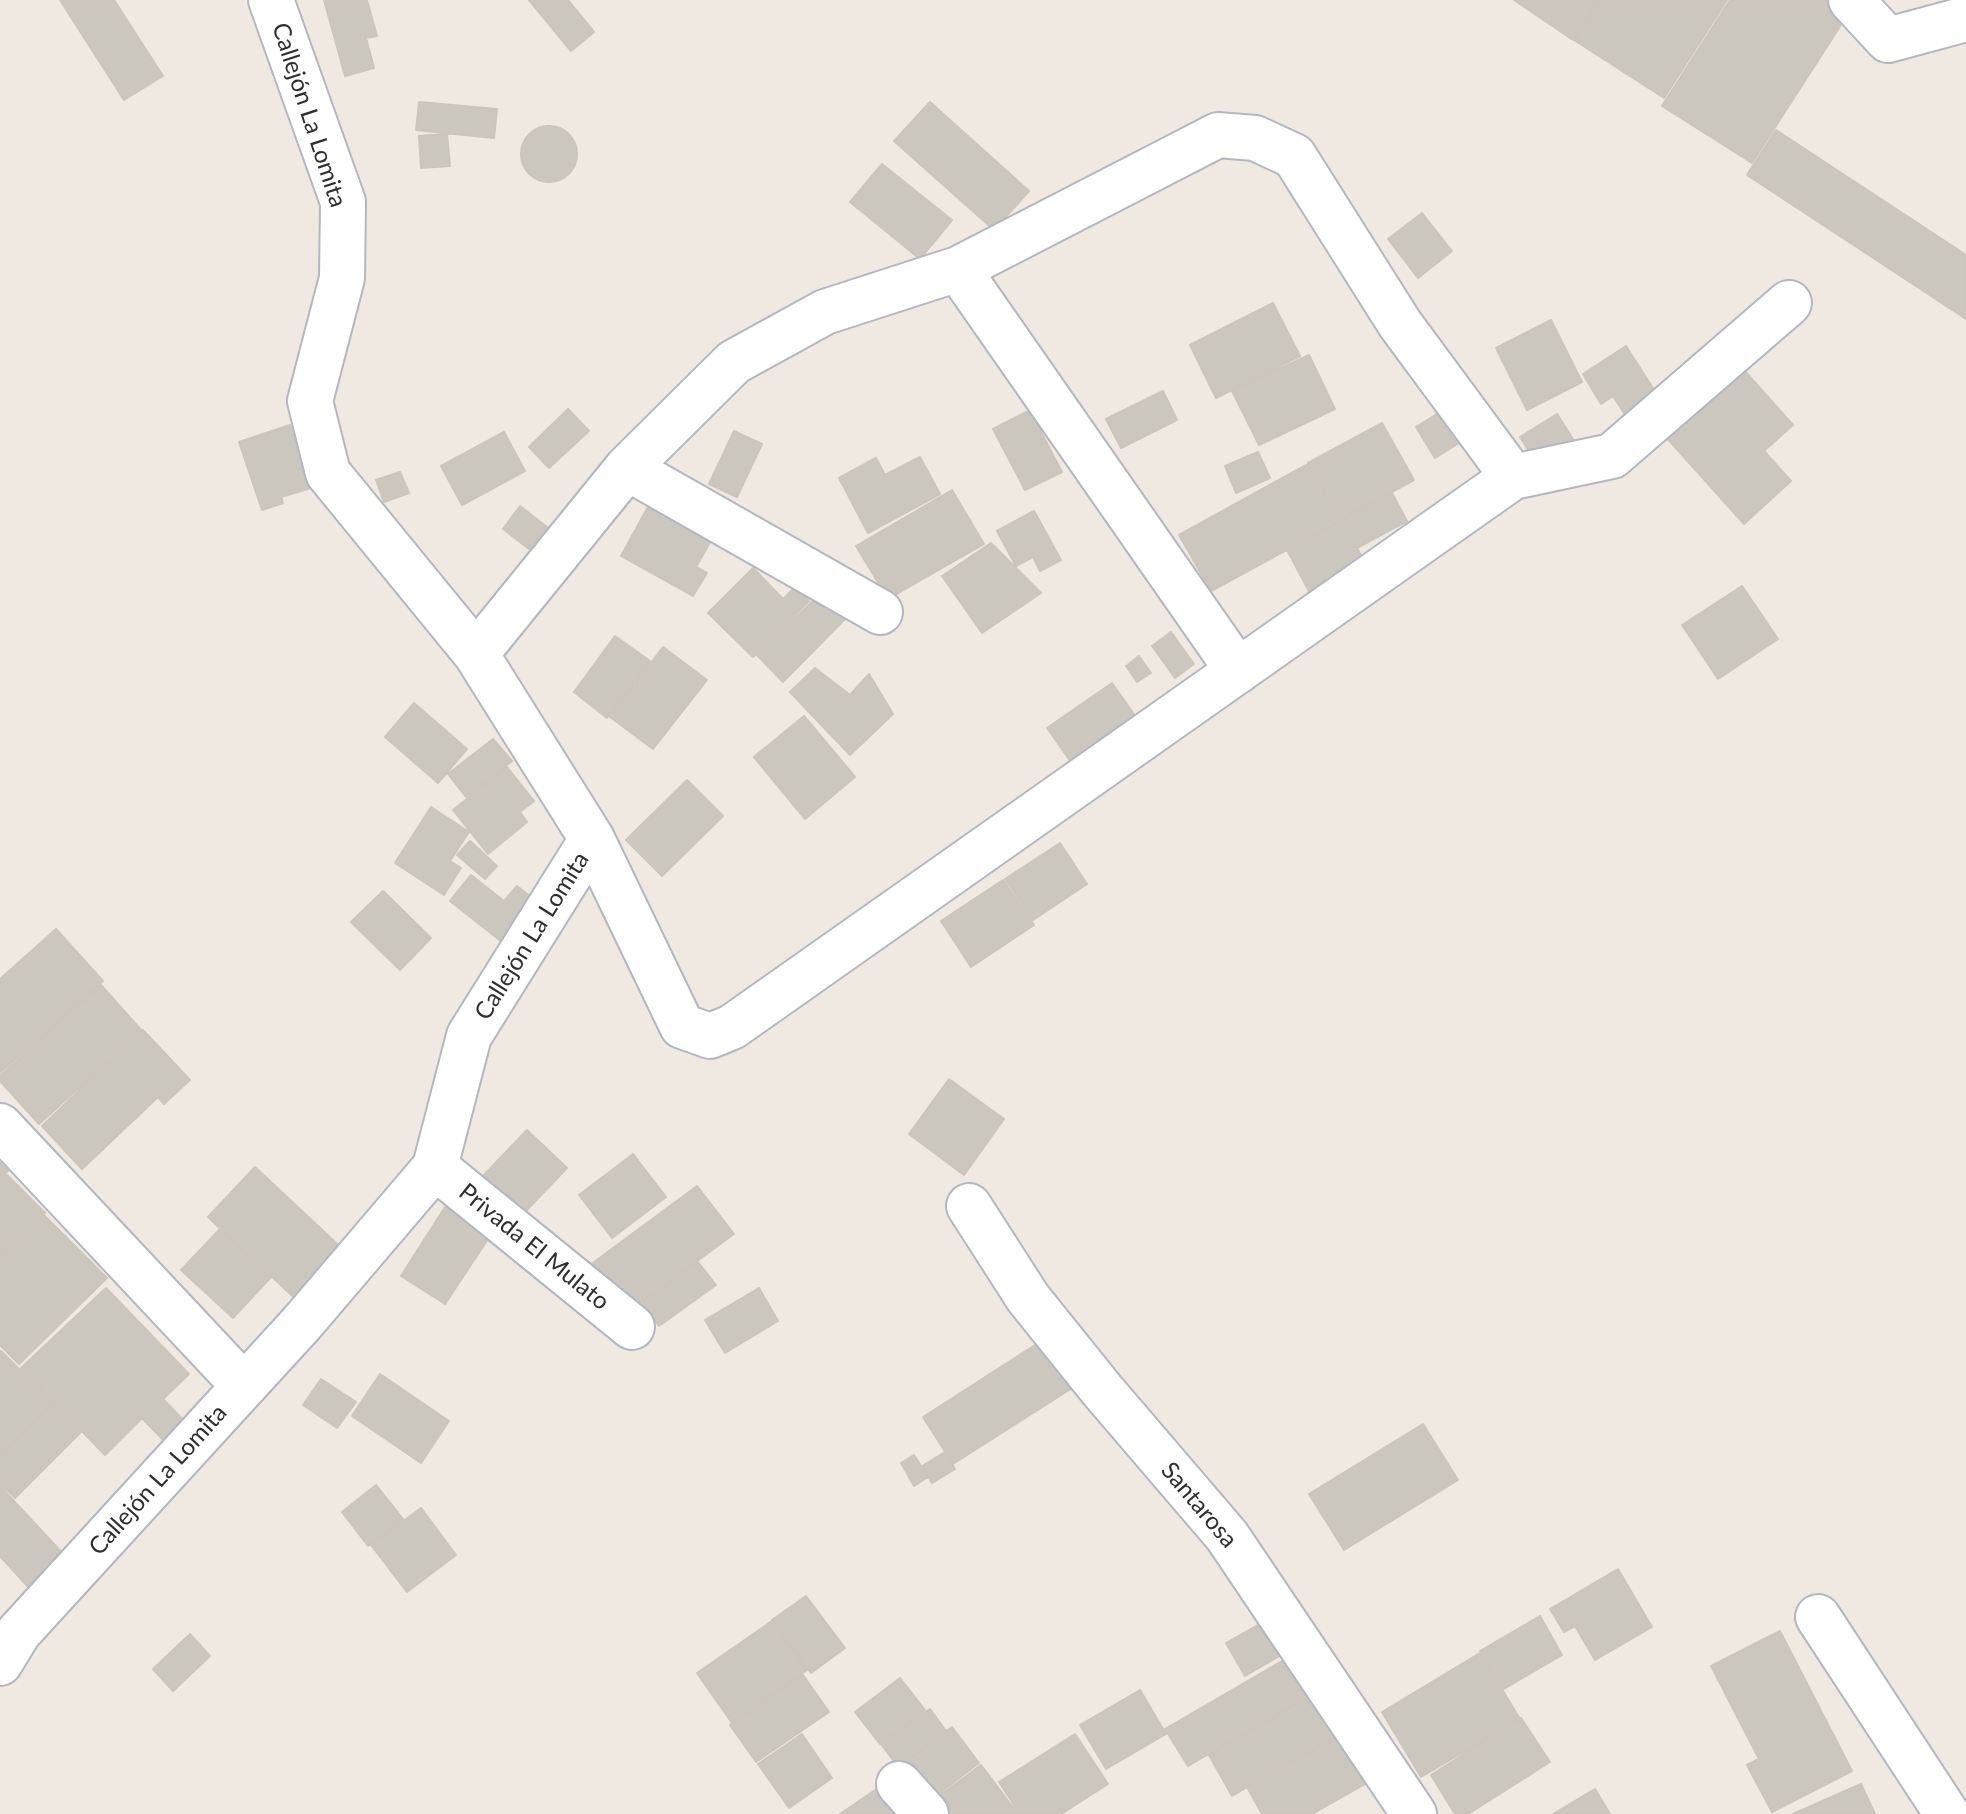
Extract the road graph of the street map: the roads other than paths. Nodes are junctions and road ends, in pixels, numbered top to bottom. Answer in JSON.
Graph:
{"nodes":[{"id":1,"x":271,"y":0,"type":"edge"},
{"id":2,"x":1851,"y":0,"type":"edge"},
{"id":3,"x":1966,"y":19,"type":"edge"},
{"id":4,"x":958,"y":269,"type":"junction"},
{"id":5,"x":1789,"y":303,"type":"dead end"},
{"id":6,"x":627,"y":468,"type":"junction"},
{"id":7,"x":1513,"y":477,"type":"junction"},
{"id":8,"x":880,"y":612,"type":"dead end"},
{"id":9,"x":476,"y":654,"type":"junction"},
{"id":10,"x":1238,"y":671,"type":"junction"},
{"id":11,"x":592,"y":839,"type":"junction"},
{"id":12,"x":0,"y":1126,"type":"edge"},
{"id":13,"x":435,"y":1167,"type":"junction"},
{"id":14,"x":969,"y":1206,"type":"dead end"},
{"id":15,"x":632,"y":1327,"type":"dead end"},
{"id":16,"x":244,"y":1386,"type":"junction"},
{"id":17,"x":1818,"y":1617,"type":"dead end"},
{"id":18,"x":6,"y":1635,"type":"edge"},
{"id":19,"x":1414,"y":1814,"type":"edge"},
{"id":20,"x":1947,"y":1814,"type":"edge"}],
"edges":[{"from":1,"to":9,"type":"street","name":"Callejón La Lomita"},
{"from":2,"to":3,"type":"street"},
{"from":4,"to":6,"type":"street"},
{"from":4,"to":7,"type":"street"},
{"from":4,"to":10,"type":"street"},
{"from":5,"to":7,"type":"street"},
{"from":6,"to":8,"type":"street"},
{"from":6,"to":9,"type":"street"},
{"from":7,"to":10,"type":"street"},
{"from":9,"to":11,"type":"street","name":"Callejón La Lomita"},
{"from":10,"to":11,"type":"street"},
{"from":11,"to":13,"type":"street","name":"Callejón La Lomita"},
{"from":12,"to":16,"type":"street"},
{"from":13,"to":15,"type":"street","name":"Privada El Mulato"},
{"from":13,"to":16,"type":"street","name":"Callejón La Lomita"},
{"from":14,"to":19,"type":"street","name":"Santarosa"},
{"from":16,"to":18,"type":"street","name":"Callejón La Lomita"},
{"from":17,"to":20,"type":"street"}]}
